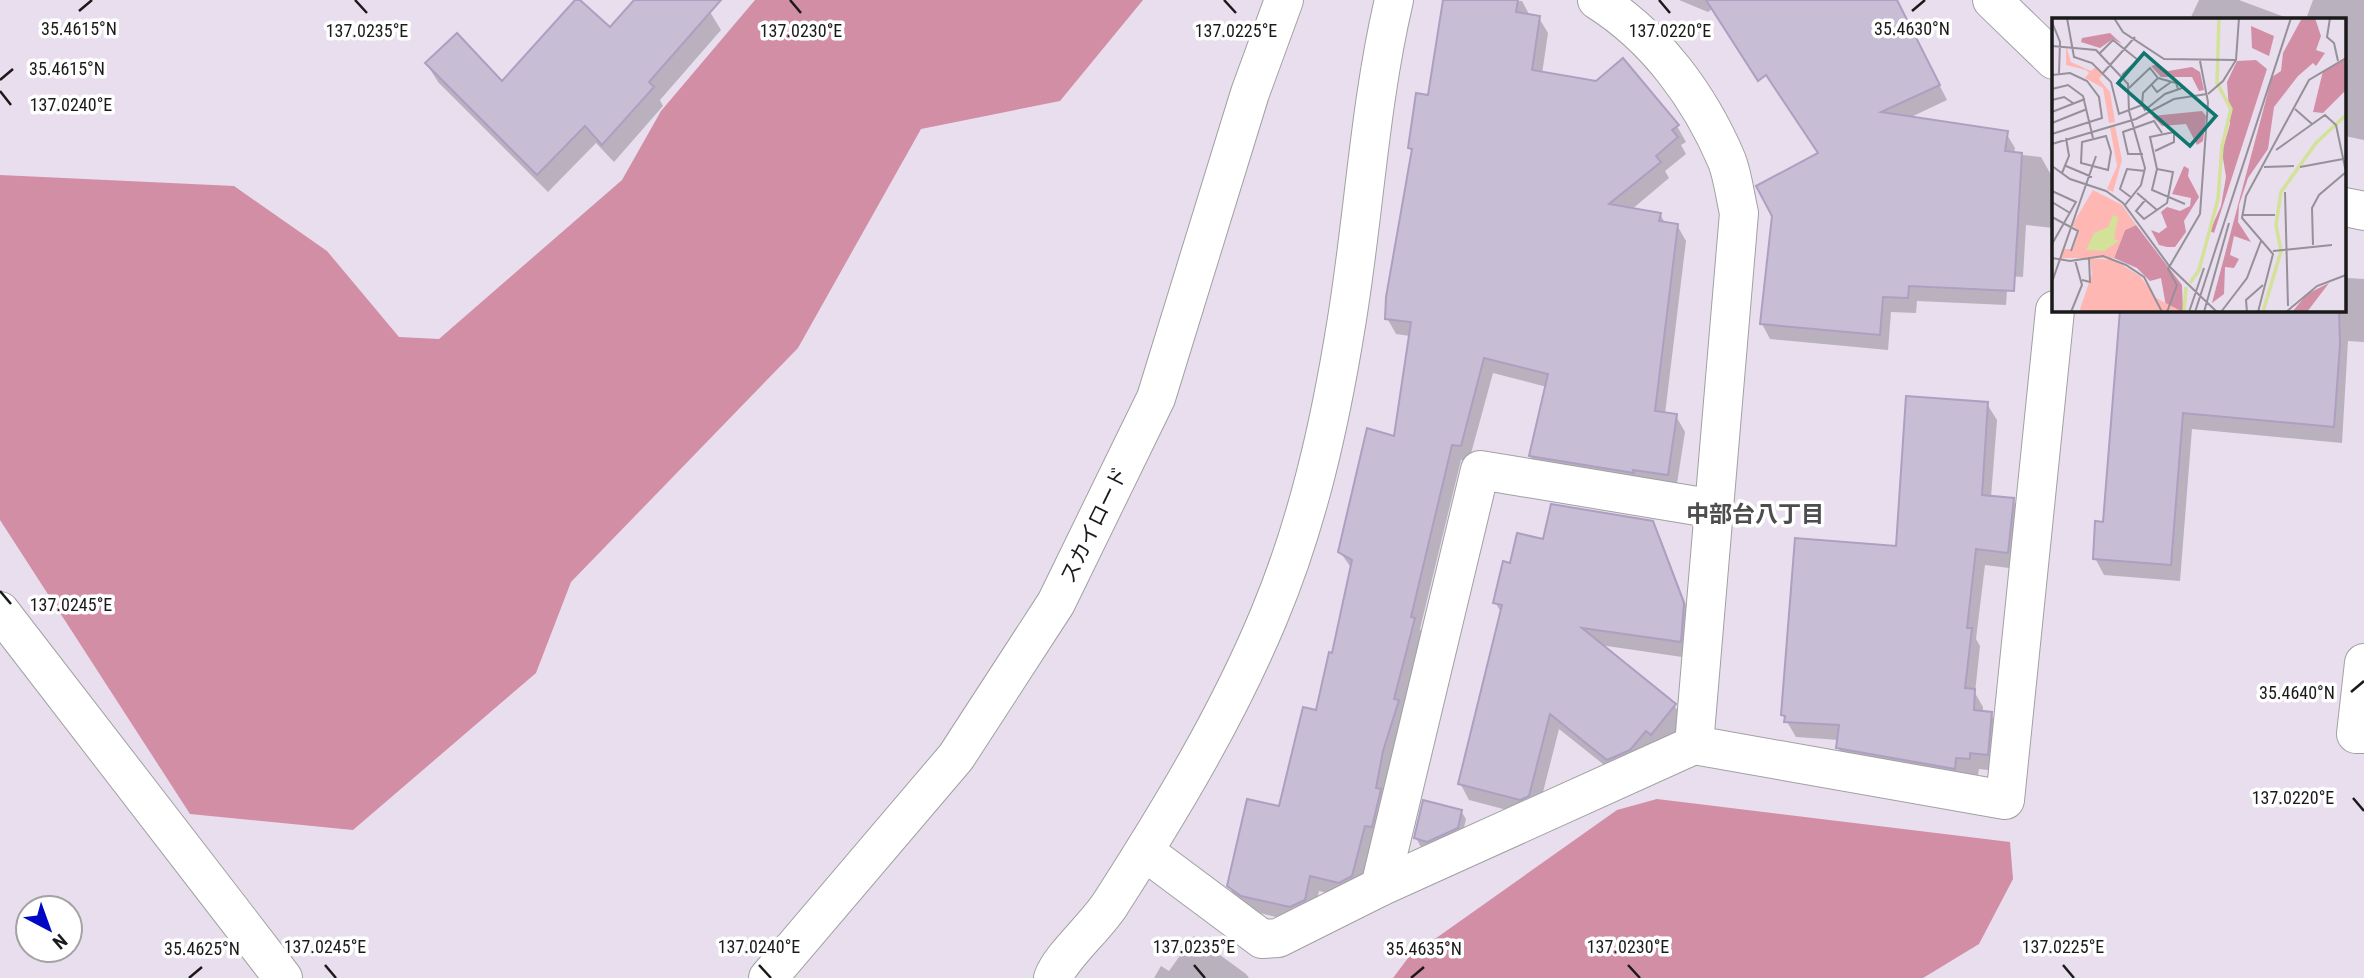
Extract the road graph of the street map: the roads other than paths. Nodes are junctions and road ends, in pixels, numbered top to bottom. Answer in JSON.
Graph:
{"nodes":[{"id":1,"x":1284,"y":0,"type":"edge"},
{"id":2,"x":1394,"y":0,"type":"edge"},
{"id":3,"x":1597,"y":0,"type":"edge"},
{"id":4,"x":1992,"y":0,"type":"edge"},
{"id":5,"x":2052,"y":58,"type":"edge"},
{"id":6,"x":2346,"y":206,"type":"edge"},
{"id":7,"x":2364,"y":211,"type":"edge"},
{"id":8,"x":2055,"y":312,"type":"edge"},
{"id":9,"x":1715,"y":509,"type":"junction"},
{"id":10,"x":0,"y":611,"type":"edge"},
{"id":11,"x":2364,"y":663,"type":"edge"},
{"id":12,"x":2364,"y":734,"type":"edge"},
{"id":13,"x":1694,"y":745,"type":"junction"},
{"id":14,"x":1144,"y":851,"type":"junction"},
{"id":15,"x":1380,"y":887,"type":"junction"},
{"id":16,"x":283,"y":978,"type":"edge"},
{"id":17,"x":768,"y":978,"type":"edge"},
{"id":18,"x":1053,"y":978,"type":"edge"}],
"edges":[{"from":1,"to":17,"type":"street","name":"スカイロード"},
{"from":2,"to":14,"type":"street"},
{"from":3,"to":9,"type":"street"},
{"from":4,"to":5,"type":"street"},
{"from":6,"to":7,"type":"street"},
{"from":8,"to":13,"type":"street"},
{"from":9,"to":13,"type":"street"},
{"from":9,"to":15,"type":"street"},
{"from":10,"to":16,"type":"street"},
{"from":11,"to":12,"type":"street"},
{"from":13,"to":15,"type":"street"},
{"from":14,"to":15,"type":"street"},
{"from":14,"to":18,"type":"street"}]}
